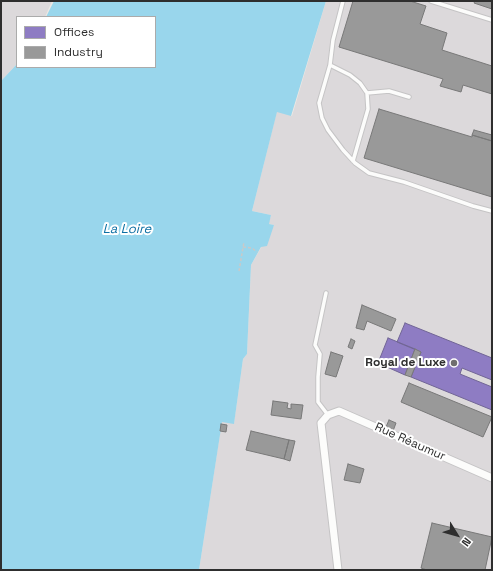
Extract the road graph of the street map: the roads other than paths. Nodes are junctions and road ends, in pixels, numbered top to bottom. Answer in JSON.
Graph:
{"nodes":[{"id":1,"x":343,"y":1,"type":"edge"},
{"id":2,"x":431,"y":1,"type":"edge"},
{"id":3,"x":492,"y":20,"type":"edge"},
{"id":4,"x":330,"y":65,"type":"junction"},
{"id":5,"x":367,"y":93,"type":"junction"},
{"id":6,"x":409,"y":97,"type":"dead end"},
{"id":7,"x":353,"y":161,"type":"junction"},
{"id":8,"x":492,"y":211,"type":"edge"},
{"id":9,"x":326,"y":293,"type":"dead end"},
{"id":10,"x":328,"y":415,"type":"junction"},
{"id":11,"x":492,"y":477,"type":"edge"},
{"id":12,"x":338,"y":570,"type":"edge"}],
"edges":[{"from":1,"to":4,"type":"lane"},
{"from":2,"to":3,"type":"lane"},
{"from":4,"to":5,"type":"lane"},
{"from":4,"to":7,"type":"lane"},
{"from":5,"to":6,"type":"lane"},
{"from":5,"to":7,"type":"lane"},
{"from":7,"to":8,"type":"lane"},
{"from":9,"to":10,"type":"lane"},
{"from":10,"to":11,"type":"street","name":"Rue Réaumur"},
{"from":10,"to":12,"type":"street"}]}
